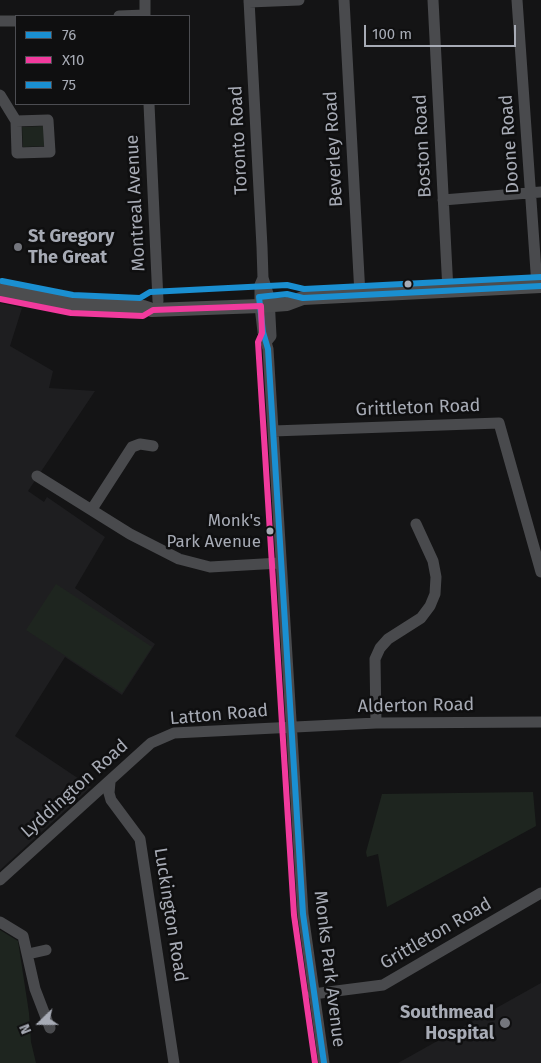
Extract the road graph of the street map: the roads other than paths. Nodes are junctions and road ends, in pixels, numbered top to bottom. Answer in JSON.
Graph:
{"nodes":[{"id":1,"x":145,"y":0,"type":"edge"},
{"id":2,"x":299,"y":0,"type":"edge"},
{"id":3,"x":344,"y":0,"type":"edge"},
{"id":4,"x":433,"y":0,"type":"edge"},
{"id":5,"x":517,"y":0,"type":"edge"},
{"id":6,"x":249,"y":1,"type":"edge"},
{"id":7,"x":145,"y":15,"type":"edge"},
{"id":8,"x":0,"y":21,"type":"edge"},
{"id":9,"x":15,"y":21,"type":"edge"},
{"id":10,"x":0,"y":95,"type":"edge"},
{"id":11,"x":149,"y":105,"type":"edge"},
{"id":12,"x":16,"y":121,"type":"dead end"},
{"id":13,"x":536,"y":193,"type":"edge"},
{"id":14,"x":443,"y":200,"type":"junction"},
{"id":15,"x":539,"y":286,"type":"edge"},
{"id":16,"x":0,"y":290,"type":"edge"},
{"id":17,"x":448,"y":291,"type":"junction"},
{"id":18,"x":360,"y":295,"type":"junction"},
{"id":19,"x":158,"y":301,"type":"junction"},
{"id":20,"x":264,"y":301,"type":"junction"},
{"id":21,"x":143,"y":307,"type":"junction"},
{"id":22,"x":273,"y":431,"type":"junction"},
{"id":23,"x":153,"y":446,"type":"dead end"},
{"id":24,"x":38,"y":476,"type":"dead end"},
{"id":25,"x":92,"y":510,"type":"junction"},
{"id":26,"x":416,"y":524,"type":"dead end"},
{"id":27,"x":280,"y":563,"type":"junction"},
{"id":28,"x":541,"y":572,"type":"edge"},
{"id":29,"x":541,"y":722,"type":"edge"},
{"id":30,"x":376,"y":723,"type":"junction"},
{"id":31,"x":291,"y":726,"type":"junction"},
{"id":32,"x":151,"y":744,"type":"joint"},
{"id":33,"x":110,"y":782,"type":"junction"},
{"id":34,"x":0,"y":880,"type":"edge"},
{"id":35,"x":541,"y":893,"type":"edge"},
{"id":36,"x":0,"y":922,"type":"edge"},
{"id":37,"x":46,"y":950,"type":"dead end"},
{"id":38,"x":28,"y":954,"type":"junction"},
{"id":39,"x":313,"y":994,"type":"junction"},
{"id":40,"x":50,"y":1028,"type":"dead end"},
{"id":41,"x":174,"y":1063,"type":"edge"},
{"id":42,"x":324,"y":1063,"type":"edge"}],
"edges":[{"from":1,"to":7,"type":"street"},
{"from":2,"to":6,"type":"street"},
{"from":3,"to":18,"type":"street","name":"Beverley Road"},
{"from":4,"to":14,"type":"street","name":"Boston Road"},
{"from":5,"to":13,"type":"street","name":"Doone Road"},
{"from":6,"to":20,"type":"street","name":"Toronto Road"},
{"from":8,"to":9,"type":"street"},
{"from":10,"to":12,"type":"street"},
{"from":11,"to":19,"type":"street","name":"Montreal Avenue"},
{"from":13,"to":14,"type":"street"},
{"from":13,"to":15,"type":"street","name":"Doone Road"},
{"from":14,"to":17,"type":"street","name":"Boston Road"},
{"from":15,"to":17,"type":"main road"},
{"from":16,"to":21,"type":"main road"},
{"from":17,"to":18,"type":"main road"},
{"from":18,"to":20,"type":"main road"},
{"from":19,"to":20,"type":"main road"},
{"from":19,"to":21,"type":"main road"},
{"from":20,"to":21,"type":"main road"},
{"from":20,"to":22,"type":"street","name":"Monks Park Avenue"},
{"from":22,"to":27,"type":"street","name":"Monks Park Avenue"},
{"from":22,"to":28,"type":"street","name":"Grittleton Road"},
{"from":23,"to":25,"type":"street"},
{"from":24,"to":25,"type":"street"},
{"from":25,"to":27,"type":"street"},
{"from":26,"to":30,"type":"street"},
{"from":27,"to":31,"type":"street","name":"Monks Park Avenue"},
{"from":29,"to":30,"type":"street","name":"Alderton Road"},
{"from":30,"to":31,"type":"street","name":"Alderton Road"},
{"from":31,"to":32,"type":"street","name":"Latton Road"},
{"from":31,"to":39,"type":"street","name":"Monks Park Avenue"},
{"from":32,"to":33,"type":"street","name":"Lyddington Road"},
{"from":33,"to":34,"type":"street","name":"Lyddington Road"},
{"from":33,"to":41,"type":"street","name":"Luckington Road"},
{"from":35,"to":39,"type":"street","name":"Grittleton Road"},
{"from":36,"to":38,"type":"street"},
{"from":37,"to":38,"type":"street"},
{"from":38,"to":40,"type":"street"},
{"from":39,"to":42,"type":"street","name":"Monks Park Avenue"}]}
